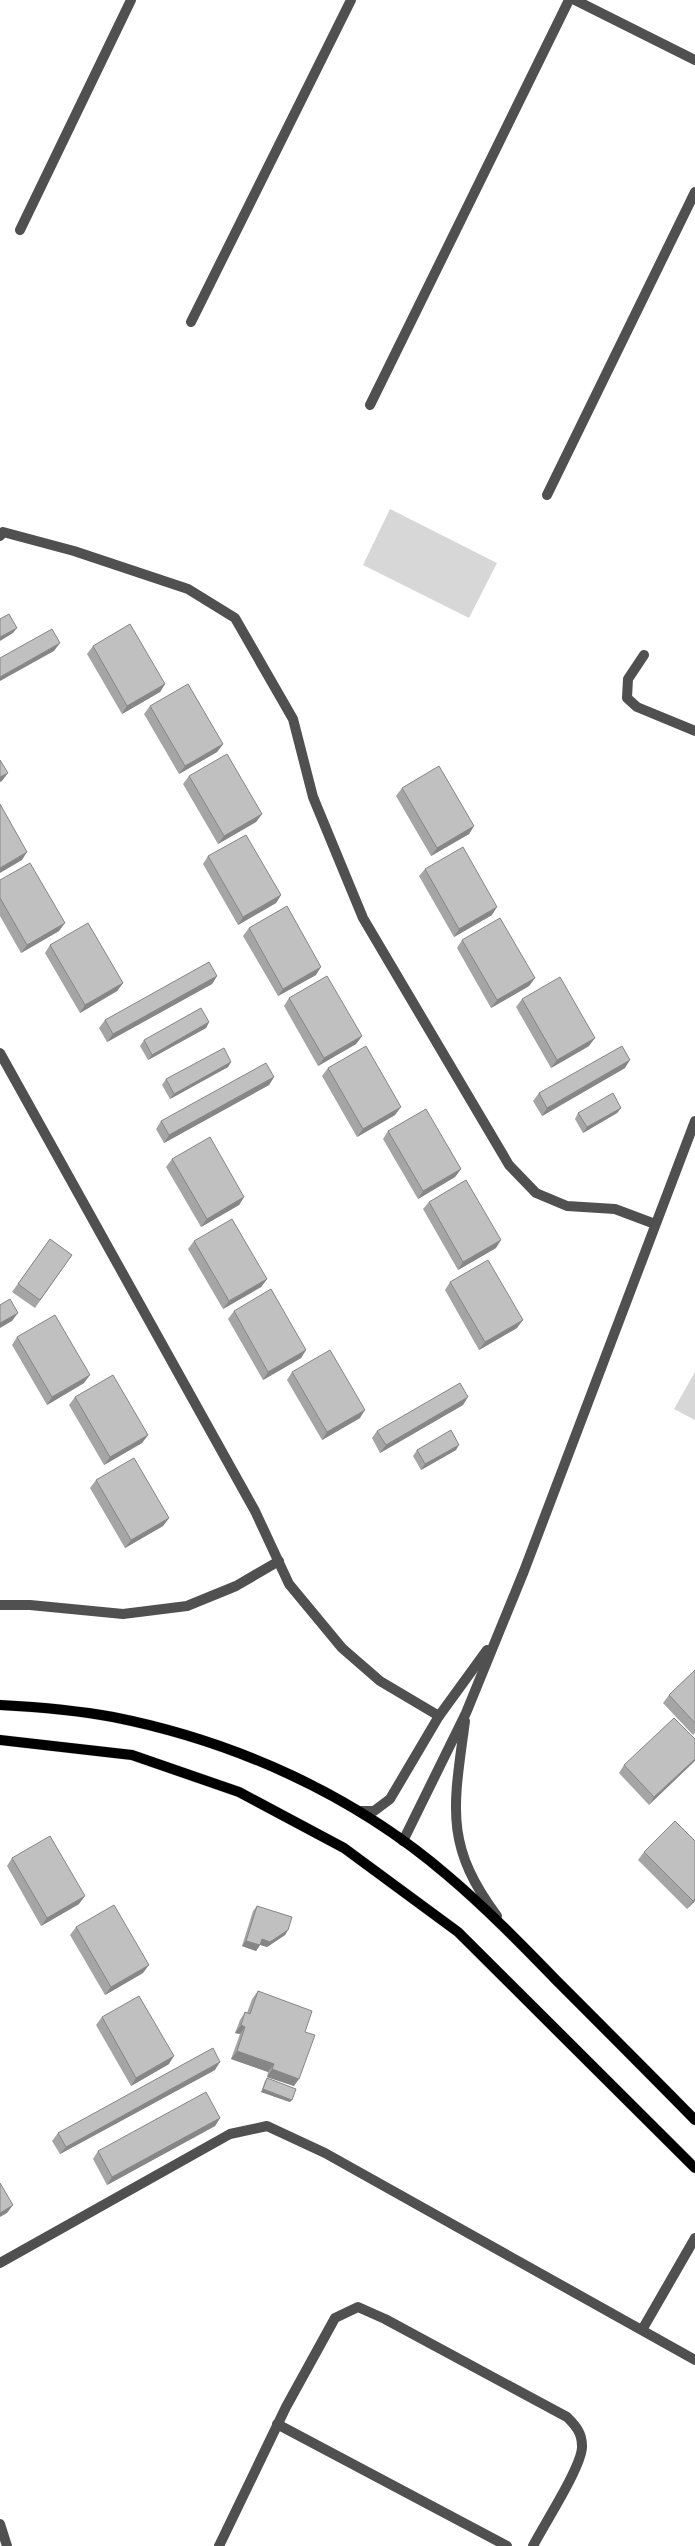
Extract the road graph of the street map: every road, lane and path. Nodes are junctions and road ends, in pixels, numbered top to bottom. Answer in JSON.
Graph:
{"nodes":[{"id":1,"x":131,"y":0,"type":"edge"},
{"id":2,"x":351,"y":0,"type":"edge"},
{"id":3,"x":570,"y":0,"type":"edge"},
{"id":4,"x":575,"y":0,"type":"edge"},
{"id":5,"x":695,"y":60,"type":"edge"},
{"id":6,"x":695,"y":192,"type":"edge"},
{"id":7,"x":20,"y":230,"type":"dead end"},
{"id":8,"x":191,"y":322,"type":"dead end"},
{"id":9,"x":370,"y":405,"type":"dead end"},
{"id":10,"x":547,"y":496,"type":"dead end"},
{"id":11,"x":0,"y":536,"type":"edge"},
{"id":12,"x":644,"y":655,"type":"dead end"},
{"id":13,"x":695,"y":731,"type":"edge"},
{"id":14,"x":0,"y":1053,"type":"edge"},
{"id":15,"x":695,"y":1121,"type":"edge"},
{"id":16,"x":691,"y":1149,"type":"edge"},
{"id":17,"x":656,"y":1224,"type":"junction"},
{"id":18,"x":279,"y":1561,"type":"junction"},
{"id":19,"x":0,"y":1605,"type":"edge"},
{"id":20,"x":496,"y":1637,"type":"junction"},
{"id":21,"x":0,"y":1705,"type":"edge"},
{"id":22,"x":466,"y":1713,"type":"junction"},
{"id":23,"x":439,"y":1716,"type":"junction"},
{"id":24,"x":0,"y":1740,"type":"edge"},
{"id":25,"x":359,"y":1811,"type":"junction"},
{"id":26,"x":403,"y":1841,"type":"junction"},
{"id":27,"x":508,"y":1931,"type":"junction"},
{"id":28,"x":695,"y":2120,"type":"edge"},
{"id":29,"x":695,"y":2168,"type":"edge"},
{"id":30,"x":695,"y":2238,"type":"edge"},
{"id":31,"x":0,"y":2263,"type":"edge"},
{"id":32,"x":642,"y":2330,"type":"junction"},
{"id":33,"x":695,"y":2360,"type":"edge"},
{"id":34,"x":278,"y":2424,"type":"junction"},
{"id":35,"x":0,"y":2524,"type":"edge"},
{"id":36,"x":222,"y":2545,"type":"edge"},
{"id":37,"x":7,"y":2546,"type":"edge"},
{"id":38,"x":508,"y":2546,"type":"edge"},
{"id":39,"x":533,"y":2546,"type":"edge"}],
"edges":[{"from":1,"to":7,"type":"street"},
{"from":2,"to":8,"type":"street"},
{"from":3,"to":9,"type":"street"},
{"from":4,"to":5,"type":"street"},
{"from":6,"to":10,"type":"street"},
{"from":11,"to":17,"type":"street"},
{"from":12,"to":13,"type":"street"},
{"from":14,"to":18,"type":"street"},
{"from":15,"to":16,"type":"street"},
{"from":16,"to":17,"type":"street"},
{"from":17,"to":20,"type":"street"},
{"from":18,"to":19,"type":"street"},
{"from":18,"to":23,"type":"street"},
{"from":20,"to":22,"type":"street"},
{"from":20,"to":23,"type":"street"},
{"from":21,"to":25,"type":"main road"},
{"from":22,"to":26,"type":"street"},
{"from":22,"to":27,"type":"street"},
{"from":23,"to":25,"type":"street"},
{"from":24,"to":29,"type":"main road"},
{"from":25,"to":26,"type":"main road"},
{"from":26,"to":27,"type":"main road"},
{"from":27,"to":28,"type":"main road"},
{"from":30,"to":32,"type":"street"},
{"from":31,"to":32,"type":"street"},
{"from":32,"to":33,"type":"street"},
{"from":34,"to":36,"type":"street"},
{"from":34,"to":38,"type":"street"},
{"from":34,"to":39,"type":"street"},
{"from":35,"to":37,"type":"street"}]}
